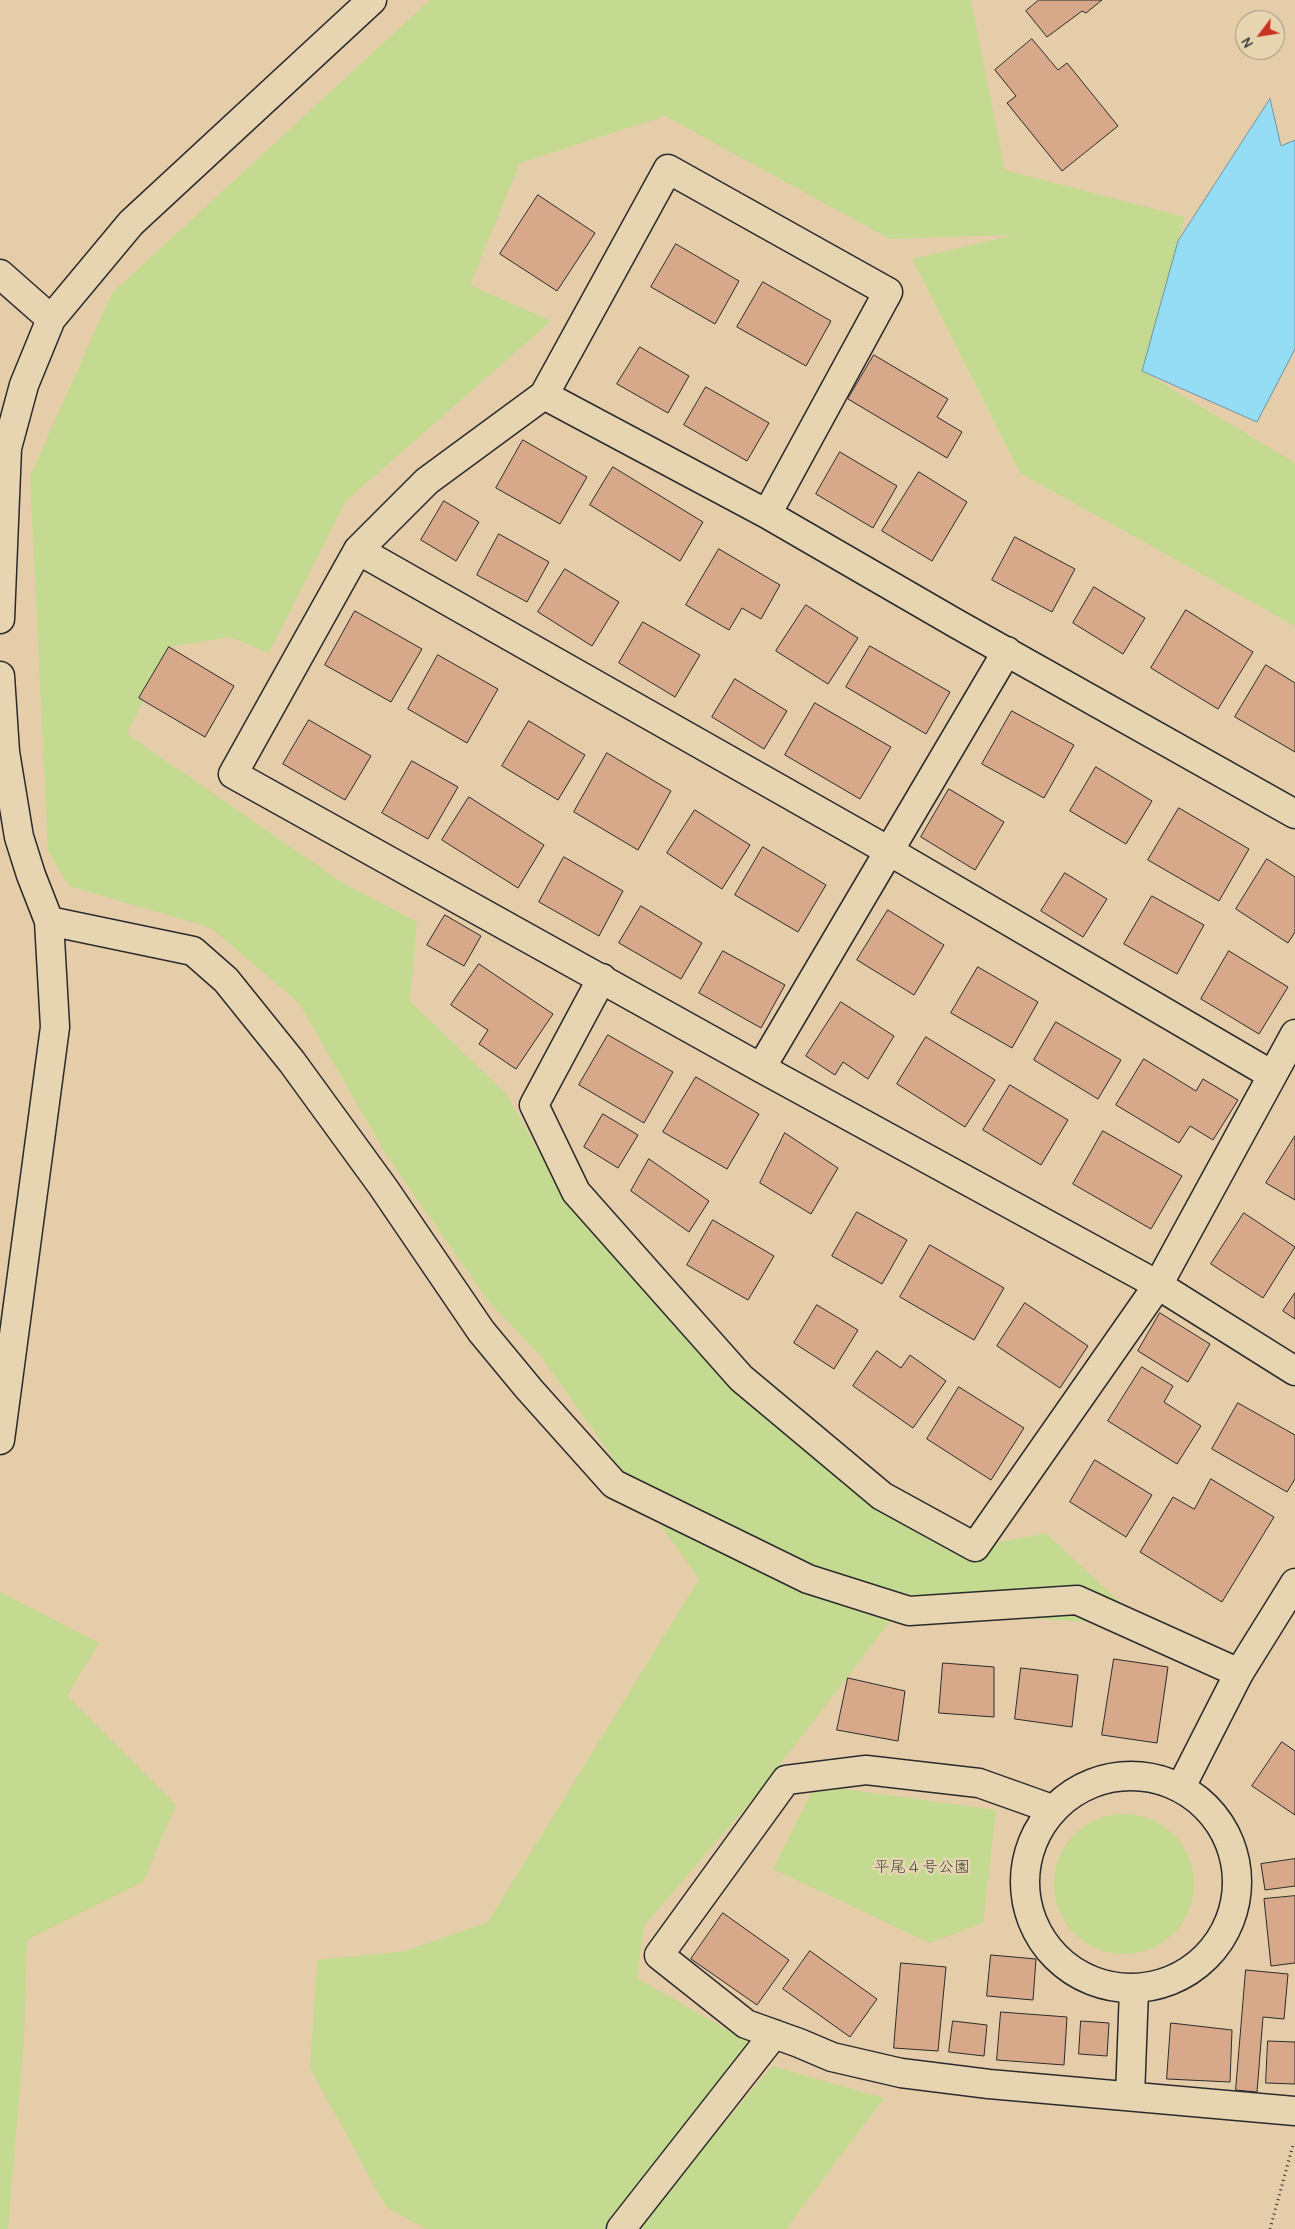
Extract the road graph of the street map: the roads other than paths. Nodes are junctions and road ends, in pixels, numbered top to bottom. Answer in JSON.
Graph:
{"nodes":[{"id":1,"x":372,"y":0,"type":"edge"},
{"id":2,"x":0,"y":274,"type":"edge"},
{"id":3,"x":50,"y":319,"type":"junction"},
{"id":4,"x":544,"y":395,"type":"junction"},
{"id":5,"x":768,"y":514,"type":"junction"},
{"id":6,"x":358,"y":550,"type":"junction"},
{"id":7,"x":0,"y":619,"type":"edge"},
{"id":8,"x":1007,"y":651,"type":"junction"},
{"id":9,"x":0,"y":676,"type":"edge"},
{"id":10,"x":2,"y":751,"type":"edge"},
{"id":11,"x":1295,"y":814,"type":"edge"},
{"id":12,"x":889,"y":851,"type":"junction"},
{"id":13,"x":49,"y":921,"type":"junction"},
{"id":14,"x":602,"y":978,"type":"junction"},
{"id":15,"x":1295,"y":1034,"type":"edge"},
{"id":16,"x":761,"y":1068,"type":"junction"},
{"id":17,"x":1272,"y":1075,"type":"junction"},
{"id":18,"x":1158,"y":1285,"type":"junction"},
{"id":19,"x":1295,"y":1371,"type":"edge"},
{"id":20,"x":0,"y":1440,"type":"edge"},
{"id":21,"x":1295,"y":1583,"type":"edge"},
{"id":22,"x":1240,"y":1673,"type":"junction"},
{"id":23,"x":1181,"y":1788,"type":"junction"},
{"id":24,"x":1052,"y":1809,"type":"junction"},
{"id":25,"x":1134,"y":1990,"type":"junction"},
{"id":26,"x":774,"y":2034,"type":"junction"},
{"id":27,"x":1130,"y":2096,"type":"junction"},
{"id":28,"x":1295,"y":2111,"type":"edge"},
{"id":29,"x":621,"y":2229,"type":"edge"}],
"edges":[{"from":1,"to":3,"type":"street"},
{"from":2,"to":3,"type":"street"},
{"from":3,"to":7,"type":"street"},
{"from":4,"to":5,"type":"street"},
{"from":4,"to":5,"type":"street"},
{"from":4,"to":6,"type":"street"},
{"from":5,"to":8,"type":"street"},
{"from":6,"to":12,"type":"street"},
{"from":6,"to":14,"type":"street"},
{"from":8,"to":11,"type":"street"},
{"from":8,"to":12,"type":"street"},
{"from":9,"to":10,"type":"street"},
{"from":10,"to":13,"type":"street"},
{"from":12,"to":16,"type":"street"},
{"from":12,"to":17,"type":"street"},
{"from":13,"to":20,"type":"street"},
{"from":13,"to":22,"type":"street"},
{"from":14,"to":16,"type":"street"},
{"from":14,"to":18,"type":"street"},
{"from":15,"to":17,"type":"street"},
{"from":16,"to":18,"type":"street"},
{"from":17,"to":18,"type":"street"},
{"from":18,"to":19,"type":"street"},
{"from":21,"to":22,"type":"street"},
{"from":22,"to":23,"type":"street"},
{"from":23,"to":24,"type":"street"},
{"from":23,"to":25,"type":"street"},
{"from":24,"to":25,"type":"street"},
{"from":24,"to":26,"type":"street"},
{"from":25,"to":27,"type":"street"},
{"from":26,"to":27,"type":"street"},
{"from":26,"to":29,"type":"street"},
{"from":27,"to":28,"type":"street"}]}
